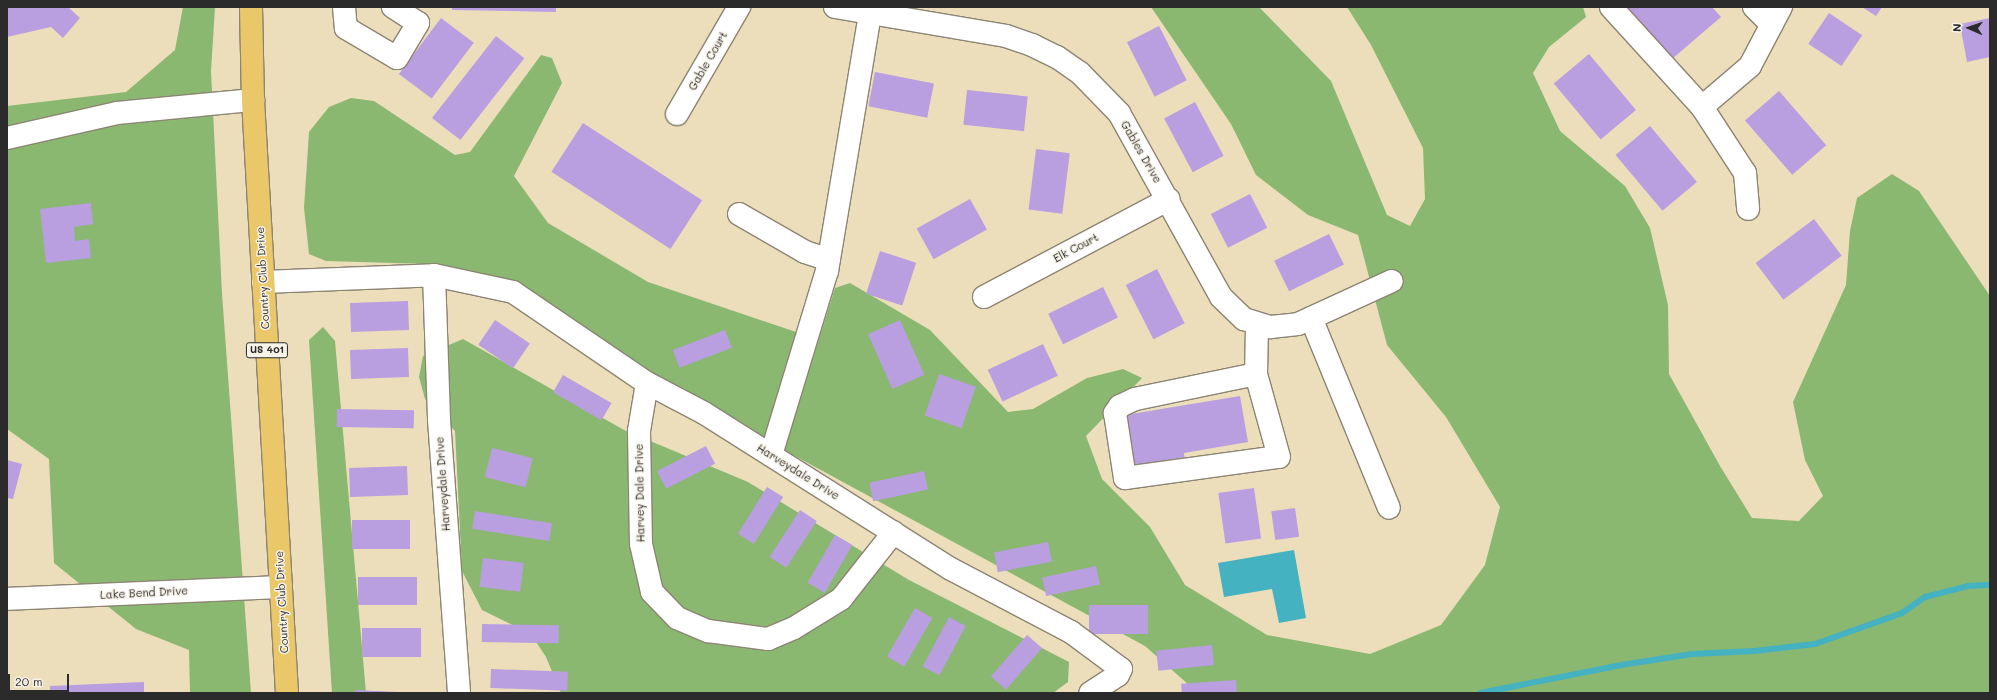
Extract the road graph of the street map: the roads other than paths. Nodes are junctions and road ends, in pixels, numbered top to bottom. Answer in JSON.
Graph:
{"nodes":[{"id":1,"x":251,"y":7,"type":"edge"},
{"id":2,"x":344,"y":7,"type":"edge"},
{"id":3,"x":392,"y":7,"type":"edge"},
{"id":4,"x":739,"y":7,"type":"edge"},
{"id":5,"x":835,"y":7,"type":"edge"},
{"id":6,"x":1611,"y":7,"type":"edge"},
{"id":7,"x":1754,"y":7,"type":"edge"},
{"id":8,"x":870,"y":13,"type":"junction"},
{"id":9,"x":1776,"y":16,"type":"edge"},
{"id":10,"x":253,"y":100,"type":"junction"},
{"id":11,"x":1702,"y":107,"type":"junction"},
{"id":12,"x":677,"y":114,"type":"dead end"},
{"id":13,"x":7,"y":138,"type":"edge"},
{"id":14,"x":1168,"y":200,"type":"junction"},
{"id":15,"x":1748,"y":209,"type":"dead end"},
{"id":16,"x":739,"y":214,"type":"dead end"},
{"id":17,"x":829,"y":260,"type":"junction"},
{"id":18,"x":434,"y":275,"type":"junction"},
{"id":19,"x":1392,"y":281,"type":"dead end"},
{"id":20,"x":263,"y":282,"type":"junction"},
{"id":21,"x":984,"y":297,"type":"dead end"},
{"id":22,"x":1311,"y":318,"type":"junction"},
{"id":23,"x":1257,"y":325,"type":"junction"},
{"id":24,"x":1256,"y":374,"type":"junction"},
{"id":25,"x":647,"y":383,"type":"junction"},
{"id":26,"x":771,"y":455,"type":"junction"},
{"id":27,"x":1388,"y":508,"type":"dead end"},
{"id":28,"x":894,"y":532,"type":"junction"},
{"id":29,"x":281,"y":587,"type":"junction"},
{"id":30,"x":7,"y":599,"type":"edge"},
{"id":31,"x":287,"y":693,"type":"edge"},
{"id":32,"x":459,"y":693,"type":"edge"},
{"id":33,"x":1090,"y":693,"type":"edge"}],
"edges":[{"from":1,"to":10,"type":"main road","name":"Country Club Drive","number":"US 401"},
{"from":2,"to":3,"type":"street"},
{"from":4,"to":12,"type":"street","name":"Gable Court"},
{"from":5,"to":8,"type":"street","name":"Gables Drive"},
{"from":6,"to":11,"type":"street"},
{"from":7,"to":9,"type":"street"},
{"from":8,"to":14,"type":"street","name":"Gables Drive"},
{"from":8,"to":17,"type":"street"},
{"from":9,"to":11,"type":"street"},
{"from":10,"to":13,"type":"street"},
{"from":10,"to":20,"type":"main road","name":"Country Club Drive","number":"US 401"},
{"from":11,"to":15,"type":"street"},
{"from":14,"to":21,"type":"street","name":"Elk Court"},
{"from":14,"to":23,"type":"street","name":"Gables Drive"},
{"from":16,"to":17,"type":"street"},
{"from":17,"to":26,"type":"street"},
{"from":18,"to":20,"type":"street","name":"Harveydale Drive"},
{"from":18,"to":25,"type":"street","name":"Harveydale Drive"},
{"from":18,"to":32,"type":"street","name":"Harveydale Drive"},
{"from":19,"to":22,"type":"street","name":"Gables Drive"},
{"from":20,"to":29,"type":"main road","name":"Country Club Drive","number":"US 401"},
{"from":22,"to":23,"type":"street","name":"Gables Drive"},
{"from":22,"to":27,"type":"street"},
{"from":23,"to":24,"type":"street"},
{"from":24,"to":24,"type":"street"},
{"from":25,"to":26,"type":"street","name":"Harveydale Drive"},
{"from":25,"to":28,"type":"street","name":"Harvey Dale Drive"},
{"from":26,"to":28,"type":"street","name":"Harveydale Drive"},
{"from":28,"to":33,"type":"street","name":"Harveydale Drive"},
{"from":29,"to":30,"type":"street","name":"Lake Bend Drive"},
{"from":29,"to":31,"type":"main road","name":"Country Club Drive","number":"US 401"}]}
